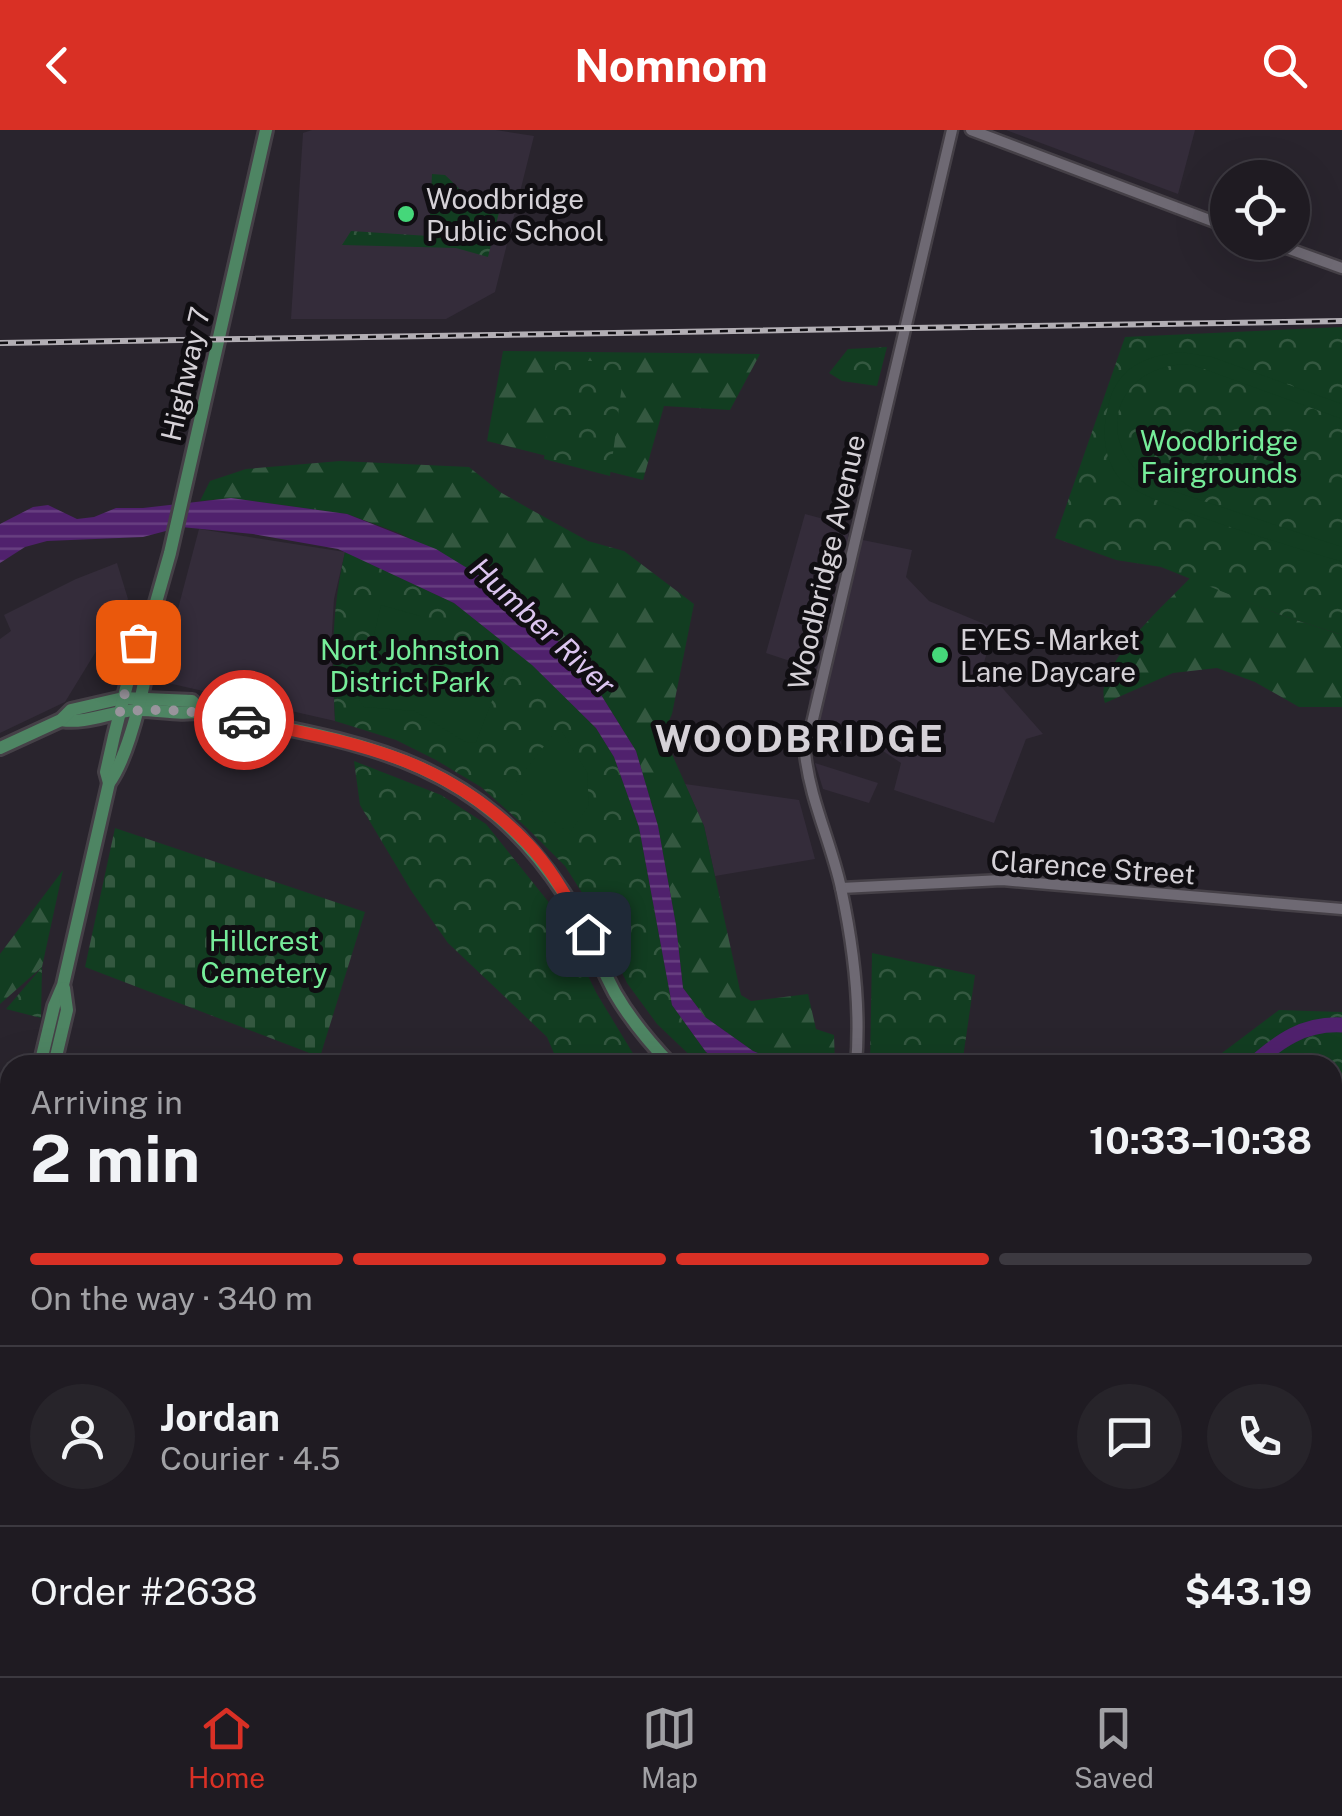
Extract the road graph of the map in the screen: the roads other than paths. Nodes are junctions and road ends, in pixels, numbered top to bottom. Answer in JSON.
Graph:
{"nodes":[{"id":1,"x":266,"y":130,"type":"edge"},
{"id":2,"x":952,"y":130,"type":"edge"},
{"id":3,"x":971,"y":130,"type":"edge"},
{"id":4,"x":1210,"y":219,"type":"edge"},
{"id":5,"x":1310,"y":256,"type":"edge"},
{"id":6,"x":1342,"y":268,"type":"edge"},
{"id":7,"x":149,"y":628,"type":"junction"},
{"id":8,"x":138,"y":704,"type":"junction"},
{"id":9,"x":121,"y":705,"type":"junction"},
{"id":10,"x":0,"y":748,"type":"edge"},
{"id":11,"x":109,"y":783,"type":"junction"},
{"id":12,"x":841,"y":888,"type":"junction"},
{"id":13,"x":1342,"y":908,"type":"edge"},
{"id":14,"x":63,"y":986,"type":"junction"},
{"id":15,"x":42,"y":1055,"type":"edge"},
{"id":16,"x":56,"y":1055,"type":"edge"},
{"id":17,"x":663,"y":1055,"type":"edge"},
{"id":18,"x":856,"y":1055,"type":"edge"}],
"edges":[{"from":1,"to":7,"type":"main road","name":"Highway 7"},
{"from":2,"to":12,"type":"street","name":"Woodbridge Avenue"},
{"from":3,"to":4,"type":"street"},
{"from":5,"to":6,"type":"street"},
{"from":7,"to":8,"type":"main road","name":"Highway 7"},
{"from":7,"to":9,"type":"main road","name":"Highway 7"},
{"from":8,"to":9,"type":"main road"},
{"from":8,"to":11,"type":"main road","name":"Highway 7"},
{"from":8,"to":17,"type":"main road"},
{"from":9,"to":10,"type":"main road"},
{"from":9,"to":11,"type":"main road","name":"Highway 7"},
{"from":11,"to":14,"type":"main road","name":"Highway 7"},
{"from":12,"to":13,"type":"street","name":"Clarence Street"},
{"from":12,"to":18,"type":"street","name":"Woodbridge Avenue"},
{"from":14,"to":15,"type":"main road","name":"Highway 7"},
{"from":14,"to":16,"type":"main road","name":"Highway 7"}]}
